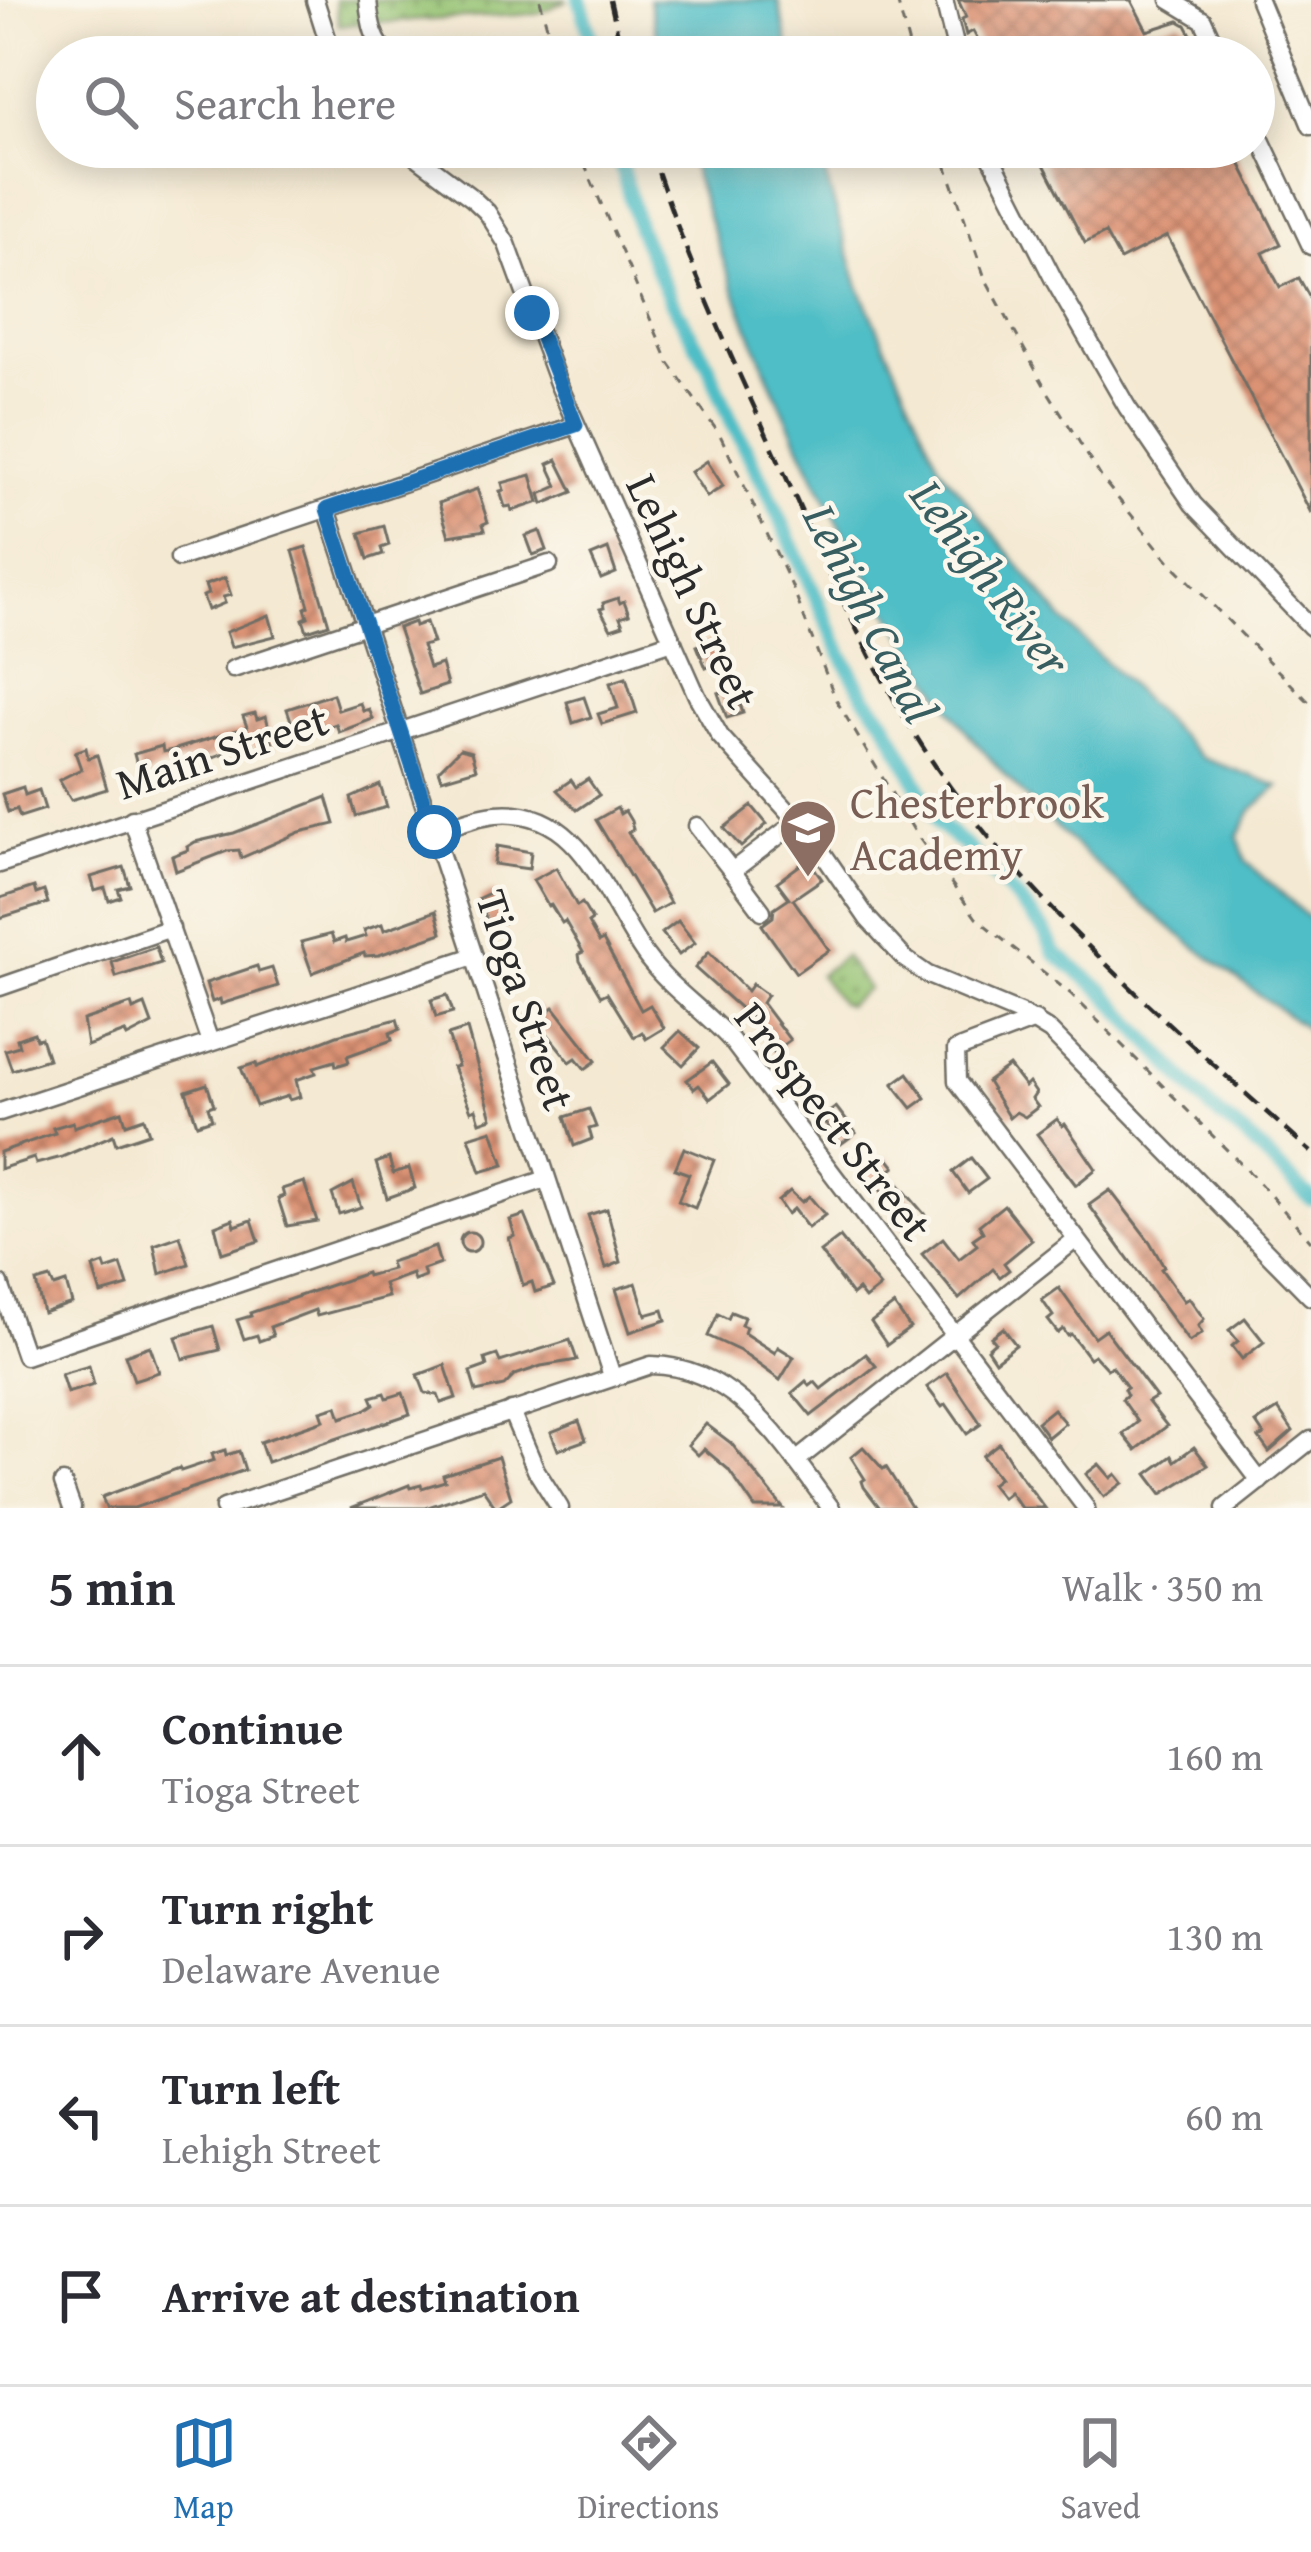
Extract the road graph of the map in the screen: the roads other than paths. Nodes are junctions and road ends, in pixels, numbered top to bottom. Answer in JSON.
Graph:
{"nodes":[{"id":1,"x":315,"y":0,"type":"edge"},
{"id":2,"x":368,"y":0,"type":"edge"},
{"id":3,"x":944,"y":0,"type":"edge"},
{"id":4,"x":1170,"y":0,"type":"edge"},
{"id":5,"x":1259,"y":0,"type":"edge"},
{"id":6,"x":326,"y":36,"type":"edge"},
{"id":7,"x":375,"y":36,"type":"edge"},
{"id":8,"x":953,"y":36,"type":"edge"},
{"id":9,"x":1210,"y":36,"type":"edge"},
{"id":10,"x":1274,"y":36,"type":"edge"},
{"id":11,"x":1275,"y":39,"type":"edge"},
{"id":12,"x":1311,"y":126,"type":"edge"},
{"id":13,"x":431,"y":168,"type":"edge"},
{"id":14,"x":997,"y":168,"type":"edge"},
{"id":15,"x":1274,"y":168,"type":"edge"},
{"id":16,"x":1311,"y":245,"type":"edge"},
{"id":17,"x":576,"y":425,"type":"junction"},
{"id":18,"x":327,"y":509,"type":"junction"},
{"id":19,"x":179,"y":558,"type":"dead end"},
{"id":20,"x":549,"y":565,"type":"dead end"},
{"id":21,"x":365,"y":625,"type":"junction"},
{"id":22,"x":1311,"y":627,"type":"edge"},
{"id":23,"x":673,"y":641,"type":"junction"},
{"id":24,"x":233,"y":669,"type":"dead end"},
{"id":25,"x":400,"y":731,"type":"junction"},
{"id":26,"x":132,"y":819,"type":"junction"},
{"id":27,"x":798,"y":821,"type":"junction"},
{"id":28,"x":698,"y":826,"type":"dead end"},
{"id":29,"x":434,"y":832,"type":"junction"},
{"id":30,"x":0,"y":864,"type":"edge"},
{"id":31,"x":733,"y":871,"type":"junction"},
{"id":32,"x":763,"y":911,"type":"dead end"},
{"id":33,"x":171,"y":928,"type":"junction"},
{"id":34,"x":474,"y":956,"type":"junction"},
{"id":35,"x":0,"y":987,"type":"edge"},
{"id":36,"x":1035,"y":1020,"type":"junction"},
{"id":37,"x":211,"y":1042,"type":"junction"},
{"id":38,"x":0,"y":1112,"type":"edge"},
{"id":39,"x":546,"y":1179,"type":"junction"},
{"id":40,"x":1076,"y":1240,"type":"junction"},
{"id":41,"x":0,"y":1284,"type":"edge"},
{"id":42,"x":1311,"y":1297,"type":"edge"},
{"id":43,"x":955,"y":1335,"type":"junction"},
{"id":44,"x":612,"y":1376,"type":"junction"},
{"id":45,"x":511,"y":1411,"type":"junction"},
{"id":46,"x":1311,"y":1441,"type":"edge"},
{"id":47,"x":796,"y":1461,"type":"junction"},
{"id":48,"x":1260,"y":1481,"type":"junction"},
{"id":49,"x":63,"y":1483,"type":"dead end"},
{"id":50,"x":72,"y":1508,"type":"edge"},
{"id":51,"x":224,"y":1508,"type":"edge"},
{"id":52,"x":560,"y":1508,"type":"edge"},
{"id":53,"x":831,"y":1508,"type":"edge"},
{"id":54,"x":1086,"y":1508,"type":"edge"},
{"id":55,"x":1225,"y":1508,"type":"edge"}],
"edges":[{"from":1,"to":6,"type":"street"},
{"from":2,"to":7,"type":"street"},
{"from":3,"to":8,"type":"street"},
{"from":4,"to":9,"type":"street"},
{"from":5,"to":10,"type":"street"},
{"from":11,"to":12,"type":"street"},
{"from":13,"to":17,"type":"street","name":"Lehigh Street"},
{"from":14,"to":22,"type":"street"},
{"from":15,"to":16,"type":"street"},
{"from":17,"to":18,"type":"street"},
{"from":17,"to":23,"type":"street","name":"Lehigh Street"},
{"from":18,"to":19,"type":"street"},
{"from":18,"to":21,"type":"street","name":"Tioga Street"},
{"from":20,"to":21,"type":"street"},
{"from":21,"to":24,"type":"street"},
{"from":21,"to":25,"type":"street","name":"Tioga Street"},
{"from":23,"to":25,"type":"street","name":"Main Street"},
{"from":23,"to":27,"type":"street","name":"Lehigh Street"},
{"from":25,"to":26,"type":"street","name":"Main Street"},
{"from":25,"to":29,"type":"street","name":"Tioga Street"},
{"from":26,"to":30,"type":"street","name":"Main Street"},
{"from":26,"to":33,"type":"street"},
{"from":27,"to":31,"type":"street"},
{"from":27,"to":36,"type":"street","name":"Lehigh Street"},
{"from":28,"to":31,"type":"street"},
{"from":29,"to":34,"type":"street","name":"Tioga Street"},
{"from":29,"to":43,"type":"street","name":"Prospect Street"},
{"from":31,"to":32,"type":"street"},
{"from":33,"to":35,"type":"street"},
{"from":33,"to":37,"type":"street"},
{"from":34,"to":37,"type":"street"},
{"from":34,"to":39,"type":"street","name":"Tioga Street"},
{"from":36,"to":40,"type":"street"},
{"from":36,"to":42,"type":"street","name":"Lehigh Street"},
{"from":37,"to":38,"type":"street"},
{"from":39,"to":41,"type":"street"},
{"from":39,"to":44,"type":"street","name":"Tioga Street"},
{"from":40,"to":43,"type":"street"},
{"from":40,"to":48,"type":"street"},
{"from":43,"to":47,"type":"street"},
{"from":43,"to":54,"type":"street","name":"Prospect Street"},
{"from":44,"to":45,"type":"street"},
{"from":44,"to":47,"type":"street"},
{"from":45,"to":51,"type":"street"},
{"from":45,"to":52,"type":"street"},
{"from":46,"to":48,"type":"street"},
{"from":47,"to":53,"type":"street"},
{"from":48,"to":55,"type":"street"},
{"from":49,"to":50,"type":"street"}]}
